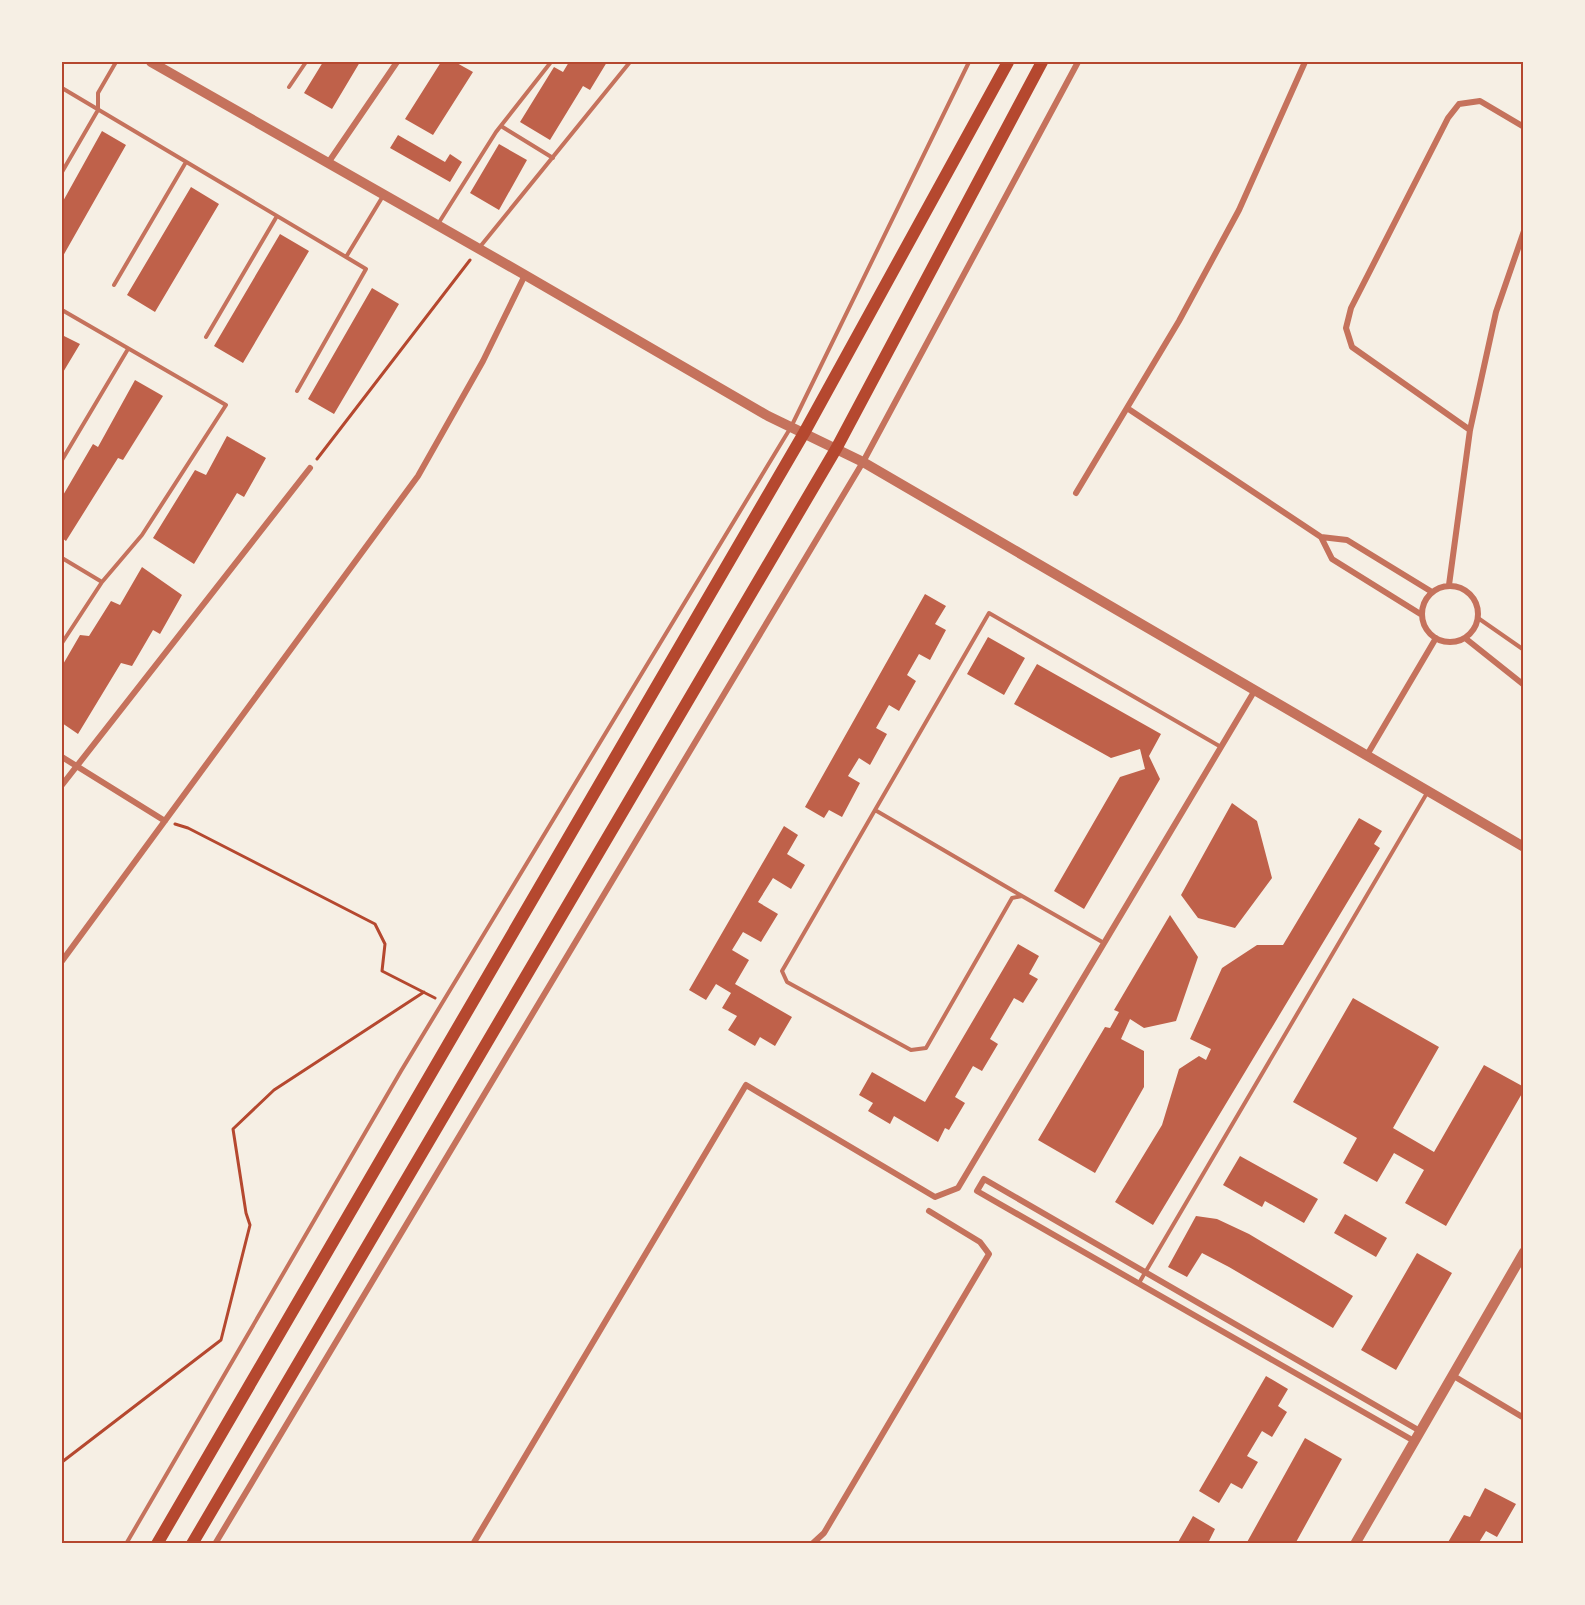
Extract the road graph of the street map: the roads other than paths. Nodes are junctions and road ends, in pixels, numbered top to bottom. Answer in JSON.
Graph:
{"nodes":[{"id":1,"x":116,"y":62,"type":"edge"},
{"id":2,"x":151,"y":62,"type":"edge"},
{"id":3,"x":306,"y":62,"type":"edge"},
{"id":4,"x":397,"y":62,"type":"edge"},
{"id":5,"x":551,"y":62,"type":"edge"},
{"id":6,"x":630,"y":62,"type":"edge"},
{"id":7,"x":969,"y":62,"type":"edge"},
{"id":8,"x":1008,"y":62,"type":"edge"},
{"id":9,"x":1042,"y":62,"type":"edge"},
{"id":10,"x":1078,"y":62,"type":"edge"},
{"id":11,"x":1305,"y":62,"type":"edge"},
{"id":12,"x":289,"y":87,"type":"dead end"},
{"id":13,"x":62,"y":88,"type":"edge"},
{"id":14,"x":98,"y":110,"type":"junction"},
{"id":15,"x":501,"y":126,"type":"junction"},
{"id":16,"x":1524,"y":126,"type":"edge"},
{"id":17,"x":553,"y":158,"type":"junction"},
{"id":18,"x":186,"y":162,"type":"junction"},
{"id":19,"x":328,"y":163,"type":"junction"},
{"id":20,"x":62,"y":172,"type":"edge"},
{"id":21,"x":384,"y":195,"type":"junction"},
{"id":22,"x":277,"y":216,"type":"junction"},
{"id":23,"x":437,"y":225,"type":"junction"},
{"id":24,"x":1524,"y":231,"type":"edge"},
{"id":25,"x":479,"y":249,"type":"junction"},
{"id":26,"x":346,"y":257,"type":"junction"},
{"id":27,"x":525,"y":275,"type":"junction"},
{"id":28,"x":114,"y":285,"type":"dead end"},
{"id":29,"x":62,"y":310,"type":"edge"},
{"id":30,"x":206,"y":337,"type":"dead end"},
{"id":31,"x":128,"y":349,"type":"junction"},
{"id":32,"x":297,"y":391,"type":"dead end"},
{"id":33,"x":1127,"y":408,"type":"junction"},
{"id":34,"x":791,"y":427,"type":"junction"},
{"id":35,"x":1470,"y":430,"type":"junction"},
{"id":36,"x":804,"y":433,"type":"junction"},
{"id":37,"x":836,"y":449,"type":"junction"},
{"id":38,"x":62,"y":460,"type":"edge"},
{"id":39,"x":863,"y":462,"type":"junction"},
{"id":40,"x":310,"y":468,"type":"road end"},
{"id":41,"x":1076,"y":493,"type":"dead end"},
{"id":42,"x":1321,"y":537,"type":"junction"},
{"id":43,"x":62,"y":558,"type":"edge"},
{"id":44,"x":102,"y":582,"type":"junction"},
{"id":45,"x":1449,"y":585,"type":"junction"},
{"id":46,"x":1432,"y":592,"type":"junction"},
{"id":47,"x":1422,"y":615,"type":"junction"},
{"id":48,"x":1478,"y":618,"type":"junction"},
{"id":49,"x":1436,"y":638,"type":"junction"},
{"id":50,"x":1465,"y":638,"type":"junction"},
{"id":51,"x":62,"y":643,"type":"edge"},
{"id":52,"x":1524,"y":650,"type":"edge"},
{"id":53,"x":1524,"y":685,"type":"edge"},
{"id":54,"x":1254,"y":690,"type":"junction"},
{"id":55,"x":1221,"y":747,"type":"junction"},
{"id":56,"x":1366,"y":756,"type":"junction"},
{"id":57,"x":62,"y":757,"type":"edge"},
{"id":58,"x":76,"y":766,"type":"junction"},
{"id":59,"x":62,"y":785,"type":"edge"},
{"id":60,"x":1428,"y":791,"type":"junction"},
{"id":61,"x":875,"y":810,"type":"junction"},
{"id":62,"x":165,"y":820,"type":"junction"},
{"id":63,"x":1524,"y":847,"type":"edge"},
{"id":64,"x":1022,"y":896,"type":"junction"},
{"id":65,"x":1104,"y":943,"type":"junction"},
{"id":66,"x":62,"y":961,"type":"edge"},
{"id":67,"x":929,"y":1211,"type":"dead end"},
{"id":68,"x":1524,"y":1251,"type":"edge"},
{"id":69,"x":1145,"y":1272,"type":"junction"},
{"id":70,"x":1138,"y":1284,"type":"junction"},
{"id":71,"x":1452,"y":1375,"type":"junction"},
{"id":72,"x":1524,"y":1418,"type":"edge"},
{"id":73,"x":1417,"y":1436,"type":"junction"},
{"id":74,"x":126,"y":1544,"type":"edge"},
{"id":75,"x":157,"y":1544,"type":"edge"},
{"id":76,"x":192,"y":1544,"type":"edge"},
{"id":77,"x":215,"y":1544,"type":"edge"},
{"id":78,"x":473,"y":1544,"type":"edge"},
{"id":79,"x":812,"y":1544,"type":"edge"},
{"id":80,"x":1354,"y":1544,"type":"edge"}],
"edges":[{"from":1,"to":14,"type":"lane"},
{"from":2,"to":19,"type":"street"},
{"from":3,"to":12,"type":"lane"},
{"from":4,"to":19,"type":"street"},
{"from":5,"to":15,"type":"lane"},
{"from":6,"to":17,"type":"lane"},
{"from":7,"to":34,"type":"lane"},
{"from":8,"to":36,"type":"main road"},
{"from":9,"to":37,"type":"main road"},
{"from":10,"to":39,"type":"street"},
{"from":11,"to":33,"type":"street"},
{"from":13,"to":14,"type":"lane"},
{"from":14,"to":18,"type":"lane"},
{"from":14,"to":20,"type":"lane"},
{"from":15,"to":17,"type":"lane"},
{"from":15,"to":23,"type":"lane"},
{"from":16,"to":35,"type":"street"},
{"from":17,"to":25,"type":"lane"},
{"from":18,"to":22,"type":"lane"},
{"from":18,"to":28,"type":"lane"},
{"from":19,"to":21,"type":"street"},
{"from":21,"to":23,"type":"street"},
{"from":21,"to":26,"type":"lane"},
{"from":22,"to":26,"type":"lane"},
{"from":22,"to":30,"type":"lane"},
{"from":23,"to":25,"type":"street"},
{"from":24,"to":35,"type":"street"},
{"from":25,"to":27,"type":"street"},
{"from":26,"to":32,"type":"lane"},
{"from":27,"to":34,"type":"street"},
{"from":27,"to":62,"type":"street"},
{"from":29,"to":31,"type":"lane"},
{"from":31,"to":38,"type":"lane"},
{"from":31,"to":44,"type":"lane"},
{"from":33,"to":41,"type":"street"},
{"from":33,"to":42,"type":"street"},
{"from":34,"to":36,"type":"street"},
{"from":34,"to":74,"type":"lane"},
{"from":35,"to":45,"type":"street"},
{"from":36,"to":37,"type":"street"},
{"from":36,"to":75,"type":"main road"},
{"from":37,"to":39,"type":"street"},
{"from":37,"to":76,"type":"main road"},
{"from":39,"to":54,"type":"street"},
{"from":39,"to":77,"type":"street"},
{"from":40,"to":58,"type":"street"},
{"from":42,"to":46,"type":"street"},
{"from":42,"to":47,"type":"street"},
{"from":43,"to":44,"type":"lane"},
{"from":44,"to":51,"type":"lane"},
{"from":45,"to":46,"type":"street"},
{"from":45,"to":48,"type":"street"},
{"from":46,"to":47,"type":"street"},
{"from":47,"to":49,"type":"street"},
{"from":48,"to":50,"type":"street"},
{"from":48,"to":52,"type":"lane"},
{"from":49,"to":50,"type":"street"},
{"from":49,"to":56,"type":"street"},
{"from":50,"to":53,"type":"street"},
{"from":54,"to":55,"type":"street"},
{"from":54,"to":56,"type":"street"},
{"from":55,"to":61,"type":"lane"},
{"from":55,"to":65,"type":"street"},
{"from":56,"to":60,"type":"street"},
{"from":57,"to":58,"type":"street"},
{"from":58,"to":59,"type":"street"},
{"from":58,"to":62,"type":"street"},
{"from":60,"to":63,"type":"street"},
{"from":60,"to":69,"type":"lane"},
{"from":61,"to":64,"type":"lane"},
{"from":61,"to":64,"type":"lane"},
{"from":62,"to":66,"type":"street"},
{"from":64,"to":65,"type":"lane"},
{"from":65,"to":78,"type":"street"},
{"from":67,"to":79,"type":"street"},
{"from":68,"to":71,"type":"street"},
{"from":69,"to":70,"type":"lane"},
{"from":69,"to":70,"type":"street"},
{"from":69,"to":73,"type":"street"},
{"from":70,"to":73,"type":"street"},
{"from":71,"to":72,"type":"street"},
{"from":71,"to":73,"type":"street"},
{"from":73,"to":80,"type":"street"}]}
